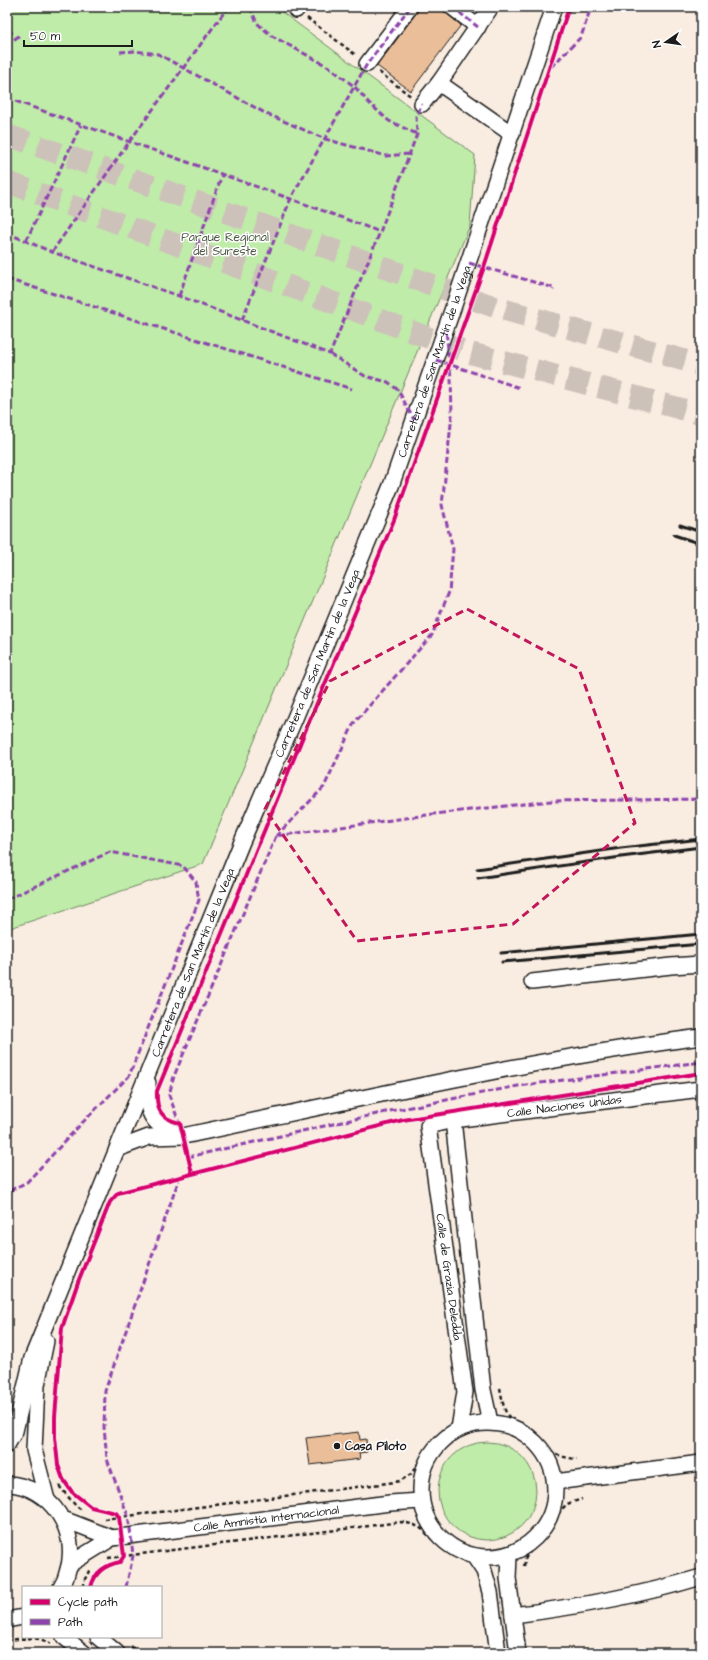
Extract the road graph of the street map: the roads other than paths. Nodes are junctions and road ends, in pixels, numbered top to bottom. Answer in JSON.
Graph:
{"nodes":[{"id":1,"x":410,"y":7,"type":"edge"},
{"id":2,"x":452,"y":7,"type":"edge"},
{"id":3,"x":491,"y":7,"type":"edge"},
{"id":4,"x":554,"y":7,"type":"edge"},
{"id":5,"x":478,"y":27,"type":"junction"},
{"id":6,"x":367,"y":64,"type":"dead end"},
{"id":7,"x":439,"y":83,"type":"junction"},
{"id":8,"x":422,"y":104,"type":"dead end"},
{"id":9,"x":512,"y":134,"type":"junction"},
{"id":10,"x":701,"y":964,"type":"edge"},
{"id":11,"x":532,"y":982,"type":"dead end"},
{"id":12,"x":701,"y":1037,"type":"edge"},
{"id":13,"x":149,"y":1070,"type":"junction"},
{"id":14,"x":701,"y":1089,"type":"edge"},
{"id":15,"x":453,"y":1120,"type":"junction"},
{"id":16,"x":428,"y":1126,"type":"joint"},
{"id":17,"x":183,"y":1136,"type":"junction"},
{"id":18,"x":117,"y":1149,"type":"junction"},
{"id":19,"x":52,"y":1309,"type":"junction"},
{"id":20,"x":490,"y":1422,"type":"junction"},
{"id":21,"x":453,"y":1427,"type":"junction"},
{"id":22,"x":7,"y":1445,"type":"edge"},
{"id":23,"x":701,"y":1463,"type":"edge"},
{"id":24,"x":555,"y":1482,"type":"junction"},
{"id":25,"x":7,"y":1484,"type":"edge"},
{"id":26,"x":47,"y":1500,"type":"junction"},
{"id":27,"x":421,"y":1501,"type":"junction"},
{"id":28,"x":63,"y":1519,"type":"junction"},
{"id":29,"x":117,"y":1537,"type":"junction"},
{"id":30,"x":509,"y":1555,"type":"junction"},
{"id":31,"x":468,"y":1558,"type":"junction"},
{"id":32,"x":70,"y":1564,"type":"junction"},
{"id":33,"x":701,"y":1577,"type":"edge"},
{"id":34,"x":63,"y":1586,"type":"edge"},
{"id":35,"x":513,"y":1615,"type":"junction"},
{"id":36,"x":99,"y":1638,"type":"edge"},
{"id":37,"x":65,"y":1643,"type":"edge"},
{"id":38,"x":84,"y":1653,"type":"edge"},
{"id":39,"x":116,"y":1653,"type":"edge"},
{"id":40,"x":498,"y":1653,"type":"edge"},
{"id":41,"x":518,"y":1653,"type":"edge"}],
"edges":[{"from":1,"to":6,"type":"street"},
{"from":2,"to":5,"type":"street"},
{"from":3,"to":5,"type":"street"},
{"from":4,"to":9,"type":"street","name":"Carretera de San Martín de la Vega"},
{"from":5,"to":7,"type":"street"},
{"from":7,"to":8,"type":"street"},
{"from":7,"to":9,"type":"street"},
{"from":9,"to":13,"type":"street","name":"Carretera de San Martín de la Vega"},
{"from":10,"to":11,"type":"street"},
{"from":12,"to":17,"type":"street"},
{"from":13,"to":17,"type":"street"},
{"from":13,"to":18,"type":"street","name":"Carretera de San Martín de la Vega"},
{"from":14,"to":15,"type":"street","name":"Calle Naciones Unidas"},
{"from":15,"to":16,"type":"street","name":"Calle Naciones Unidas"},
{"from":15,"to":20,"type":"street","name":"Calle de Grazia Deledda"},
{"from":16,"to":21,"type":"street","name":"Calle de Grazia Deledda"},
{"from":17,"to":18,"type":"street"},
{"from":18,"to":19,"type":"street","name":"Carretera de San Martín de la Vega"},
{"from":19,"to":22,"type":"street","name":"Carretera de San Martín de la Vega"},
{"from":19,"to":26,"type":"street","name":"Carretera de San Martín de la Vega"},
{"from":20,"to":21,"type":"street"},
{"from":20,"to":24,"type":"street"},
{"from":21,"to":27,"type":"street"},
{"from":23,"to":24,"type":"street"},
{"from":24,"to":30,"type":"street"},
{"from":25,"to":26,"type":"street"},
{"from":26,"to":28,"type":"street"},
{"from":27,"to":29,"type":"street","name":"Calle Amnistía Internacional"},
{"from":27,"to":31,"type":"street"},
{"from":28,"to":29,"type":"street","name":"Calle Amnistía Internacional"},
{"from":28,"to":32,"type":"street"},
{"from":29,"to":32,"type":"street","name":"Calle Amnistía Internacional"},
{"from":30,"to":31,"type":"street"},
{"from":30,"to":35,"type":"street"},
{"from":31,"to":40,"type":"street"},
{"from":32,"to":34,"type":"street"},
{"from":33,"to":35,"type":"street"},
{"from":35,"to":41,"type":"street"},
{"from":36,"to":39,"type":"street"},
{"from":37,"to":38,"type":"street"}]}
